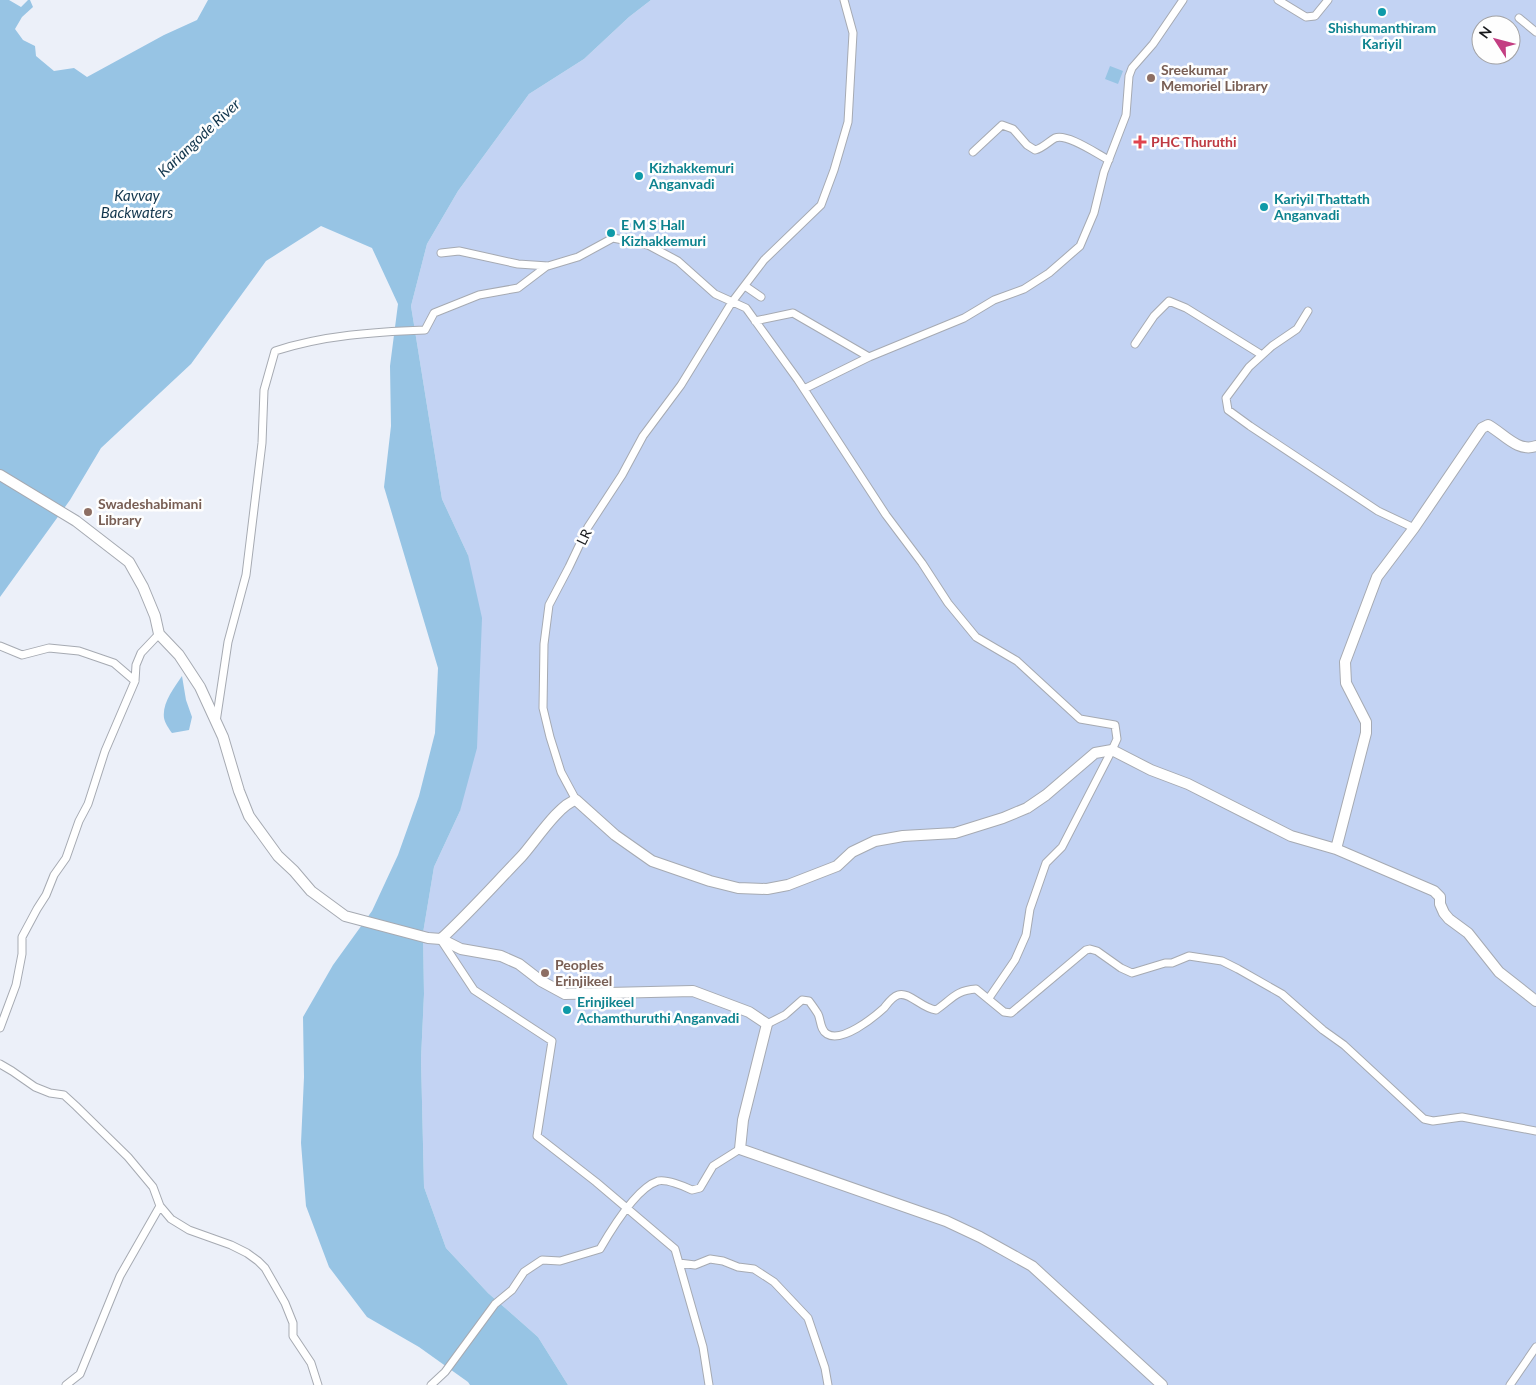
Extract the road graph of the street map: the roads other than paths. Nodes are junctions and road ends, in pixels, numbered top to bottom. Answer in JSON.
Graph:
{"nodes":[{"id":1,"x":844,"y":0,"type":"edge"},
{"id":2,"x":1183,"y":0,"type":"edge"},
{"id":3,"x":1278,"y":0,"type":"edge"},
{"id":4,"x":1328,"y":0,"type":"edge"},
{"id":5,"x":1521,"y":20,"type":"edge"},
{"id":6,"x":1536,"y":32,"type":"edge"},
{"id":7,"x":973,"y":152,"type":"dead end"},
{"id":8,"x":1108,"y":160,"type":"junction"},
{"id":9,"x":441,"y":253,"type":"dead end"},
{"id":10,"x":548,"y":266,"type":"junction"},
{"id":11,"x":745,"y":286,"type":"junction"},
{"id":12,"x":761,"y":298,"type":"dead end"},
{"id":13,"x":732,"y":302,"type":"junction"},
{"id":14,"x":1308,"y":311,"type":"dead end"},
{"id":15,"x":755,"y":321,"type":"junction"},
{"id":16,"x":1135,"y":344,"type":"dead end"},
{"id":17,"x":1262,"y":355,"type":"junction"},
{"id":18,"x":869,"y":357,"type":"junction"},
{"id":19,"x":804,"y":389,"type":"junction"},
{"id":20,"x":1536,"y":446,"type":"edge"},
{"id":21,"x":0,"y":475,"type":"edge"},
{"id":22,"x":1414,"y":528,"type":"junction"},
{"id":23,"x":159,"y":634,"type":"junction"},
{"id":24,"x":0,"y":646,"type":"edge"},
{"id":25,"x":135,"y":681,"type":"junction"},
{"id":26,"x":216,"y":722,"type":"junction"},
{"id":27,"x":1112,"y":750,"type":"junction"},
{"id":28,"x":576,"y":800,"type":"junction"},
{"id":29,"x":1336,"y":849,"type":"junction"},
{"id":30,"x":440,"y":939,"type":"junction"},
{"id":31,"x":989,"y":998,"type":"junction"},
{"id":32,"x":1536,"y":1001,"type":"edge"},
{"id":33,"x":767,"y":1024,"type":"junction"},
{"id":34,"x":0,"y":1028,"type":"edge"},
{"id":35,"x":0,"y":1064,"type":"edge"},
{"id":36,"x":1536,"y":1131,"type":"edge"},
{"id":37,"x":740,"y":1148,"type":"junction"},
{"id":38,"x":160,"y":1206,"type":"junction"},
{"id":39,"x":627,"y":1209,"type":"junction"},
{"id":40,"x":679,"y":1262,"type":"junction"},
{"id":41,"x":1536,"y":1347,"type":"edge"},
{"id":42,"x":66,"y":1385,"type":"edge"},
{"id":43,"x":318,"y":1385,"type":"edge"},
{"id":44,"x":430,"y":1385,"type":"edge"},
{"id":45,"x":709,"y":1385,"type":"edge"},
{"id":46,"x":828,"y":1385,"type":"edge"},
{"id":47,"x":1162,"y":1385,"type":"edge"},
{"id":48,"x":1510,"y":1385,"type":"edge"}],
"edges":[{"from":1,"to":11,"type":"street","name":"LR"},
{"from":2,"to":8,"type":"street"},
{"from":3,"to":4,"type":"street"},
{"from":5,"to":6,"type":"street"},
{"from":7,"to":8,"type":"street"},
{"from":8,"to":18,"type":"street"},
{"from":9,"to":10,"type":"street"},
{"from":10,"to":13,"type":"street"},
{"from":10,"to":26,"type":"street"},
{"from":11,"to":12,"type":"street"},
{"from":11,"to":13,"type":"street","name":"LR"},
{"from":13,"to":15,"type":"street"},
{"from":13,"to":28,"type":"street","name":"LR"},
{"from":14,"to":17,"type":"street"},
{"from":15,"to":18,"type":"street"},
{"from":15,"to":19,"type":"street"},
{"from":16,"to":17,"type":"street"},
{"from":17,"to":22,"type":"street"},
{"from":18,"to":19,"type":"street"},
{"from":19,"to":27,"type":"street"},
{"from":20,"to":22,"type":"street"},
{"from":21,"to":23,"type":"street"},
{"from":22,"to":29,"type":"street"},
{"from":23,"to":25,"type":"street"},
{"from":23,"to":26,"type":"street"},
{"from":24,"to":25,"type":"street"},
{"from":25,"to":34,"type":"street"},
{"from":26,"to":30,"type":"street"},
{"from":27,"to":28,"type":"street"},
{"from":27,"to":29,"type":"street"},
{"from":27,"to":31,"type":"street"},
{"from":28,"to":30,"type":"street"},
{"from":29,"to":32,"type":"street"},
{"from":30,"to":33,"type":"street"},
{"from":30,"to":39,"type":"street"},
{"from":31,"to":33,"type":"street"},
{"from":31,"to":36,"type":"street"},
{"from":33,"to":37,"type":"street"},
{"from":35,"to":38,"type":"street"},
{"from":37,"to":39,"type":"street"},
{"from":37,"to":47,"type":"street"},
{"from":38,"to":42,"type":"street"},
{"from":38,"to":43,"type":"street"},
{"from":39,"to":40,"type":"street"},
{"from":39,"to":44,"type":"street"},
{"from":40,"to":45,"type":"street"},
{"from":40,"to":46,"type":"street"},
{"from":41,"to":48,"type":"street"}]}
